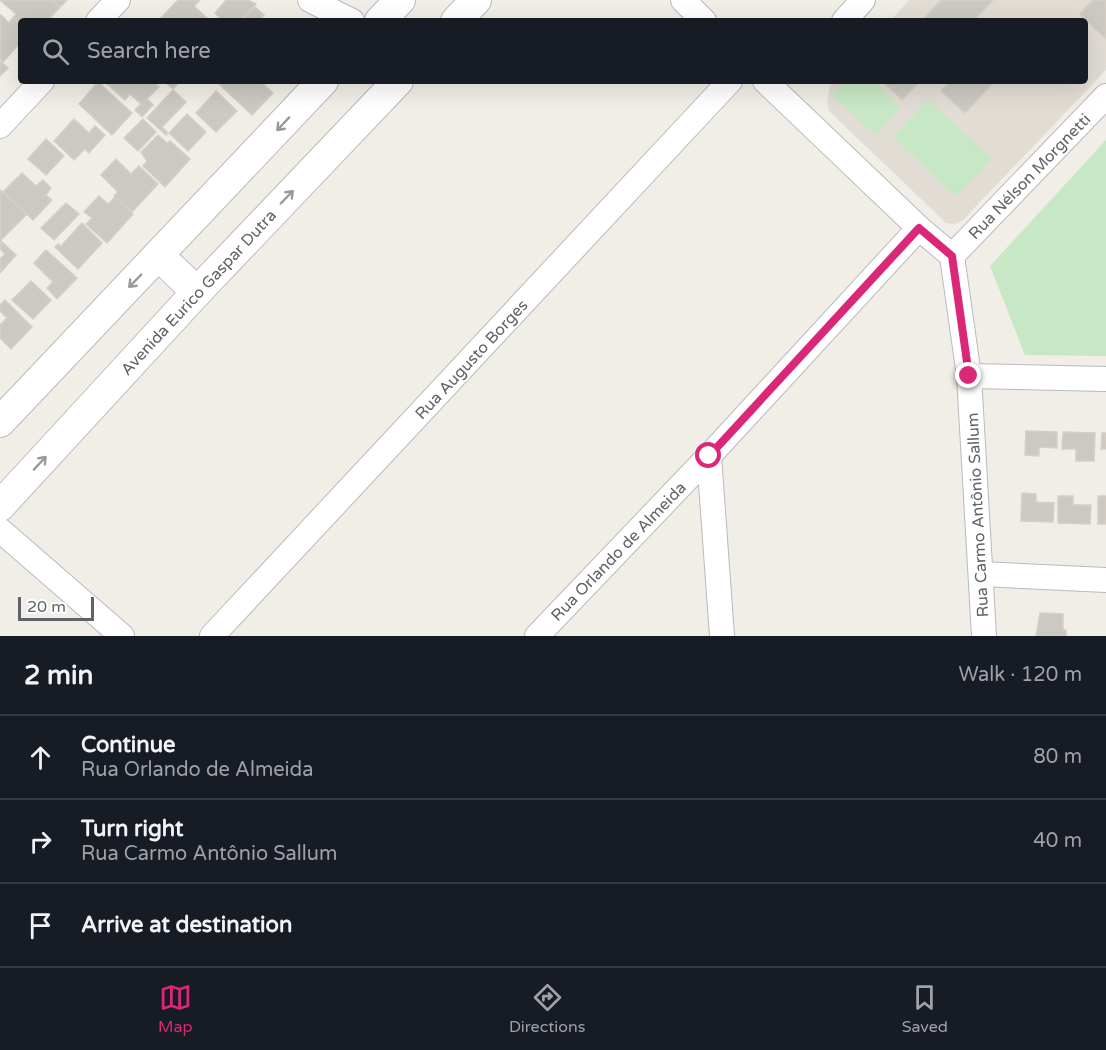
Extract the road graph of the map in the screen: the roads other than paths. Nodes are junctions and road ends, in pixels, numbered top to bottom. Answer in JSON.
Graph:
{"nodes":[{"id":1,"x":118,"y":0,"type":"edge"},
{"id":2,"x":310,"y":0,"type":"edge"},
{"id":3,"x":400,"y":0,"type":"edge"},
{"id":4,"x":476,"y":0,"type":"edge"},
{"id":5,"x":683,"y":0,"type":"edge"},
{"id":6,"x":864,"y":0,"type":"edge"},
{"id":7,"x":101,"y":18,"type":"edge"},
{"id":8,"x":346,"y":18,"type":"edge"},
{"id":9,"x":383,"y":18,"type":"edge"},
{"id":10,"x":459,"y":18,"type":"edge"},
{"id":11,"x":701,"y":18,"type":"edge"},
{"id":12,"x":847,"y":18,"type":"edge"},
{"id":13,"x":39,"y":84,"type":"edge"},
{"id":14,"x":320,"y":84,"type":"edge"},
{"id":15,"x":395,"y":84,"type":"edge"},
{"id":16,"x":727,"y":84,"type":"edge"},
{"id":17,"x":776,"y":85,"type":"edge"},
{"id":18,"x":1106,"y":96,"type":"edge"},
{"id":19,"x":0,"y":126,"type":"edge"},
{"id":20,"x":919,"y":228,"type":"junction"},
{"id":21,"x":159,"y":256,"type":"junction"},
{"id":22,"x":952,"y":256,"type":"junction"},
{"id":23,"x":197,"y":292,"type":"junction"},
{"id":24,"x":969,"y":376,"type":"junction"},
{"id":25,"x":1106,"y":379,"type":"edge"},
{"id":26,"x":0,"y":422,"type":"edge"},
{"id":27,"x":709,"y":456,"type":"junction"},
{"id":28,"x":0,"y":506,"type":"edge"},
{"id":29,"x":0,"y":530,"type":"edge"},
{"id":30,"x":981,"y":574,"type":"junction"},
{"id":31,"x":1106,"y":580,"type":"edge"},
{"id":32,"x":122,"y":636,"type":"edge"},
{"id":33,"x":212,"y":636,"type":"edge"},
{"id":34,"x":537,"y":636,"type":"edge"},
{"id":35,"x":722,"y":636,"type":"edge"},
{"id":36,"x":984,"y":636,"type":"edge"}],
"edges":[{"from":1,"to":7,"type":"street"},
{"from":2,"to":8,"type":"street"},
{"from":3,"to":9,"type":"street"},
{"from":4,"to":10,"type":"street"},
{"from":5,"to":11,"type":"street"},
{"from":6,"to":12,"type":"street"},
{"from":13,"to":19,"type":"street"},
{"from":14,"to":21,"type":"street","one_way":true},
{"from":23,"to":15,"type":"street","name":"Avenida Eurico Gaspar Dutra","one_way":true},
{"from":16,"to":33,"type":"street","name":"Rua Augusto Borges"},
{"from":17,"to":20,"type":"street"},
{"from":18,"to":22,"type":"street","name":"Rua Nélson Morgnetti"},
{"from":20,"to":22,"type":"street"},
{"from":20,"to":27,"type":"street","name":"Rua Orlando de Almeida"},
{"from":21,"to":23,"type":"street"},
{"from":21,"to":26,"type":"street","one_way":true},
{"from":22,"to":24,"type":"street","name":"Rua Carmo Antônio Sallum"},
{"from":28,"to":23,"type":"street","name":"Avenida Eurico Gaspar Dutra","one_way":true},
{"from":24,"to":25,"type":"street"},
{"from":24,"to":30,"type":"street","name":"Rua Carmo Antônio Sallum"},
{"from":27,"to":34,"type":"street","name":"Rua Orlando de Almeida"},
{"from":27,"to":35,"type":"street"},
{"from":29,"to":32,"type":"street"},
{"from":30,"to":31,"type":"street"},
{"from":30,"to":36,"type":"street","name":"Rua Carmo Antônio Sallum"}]}
